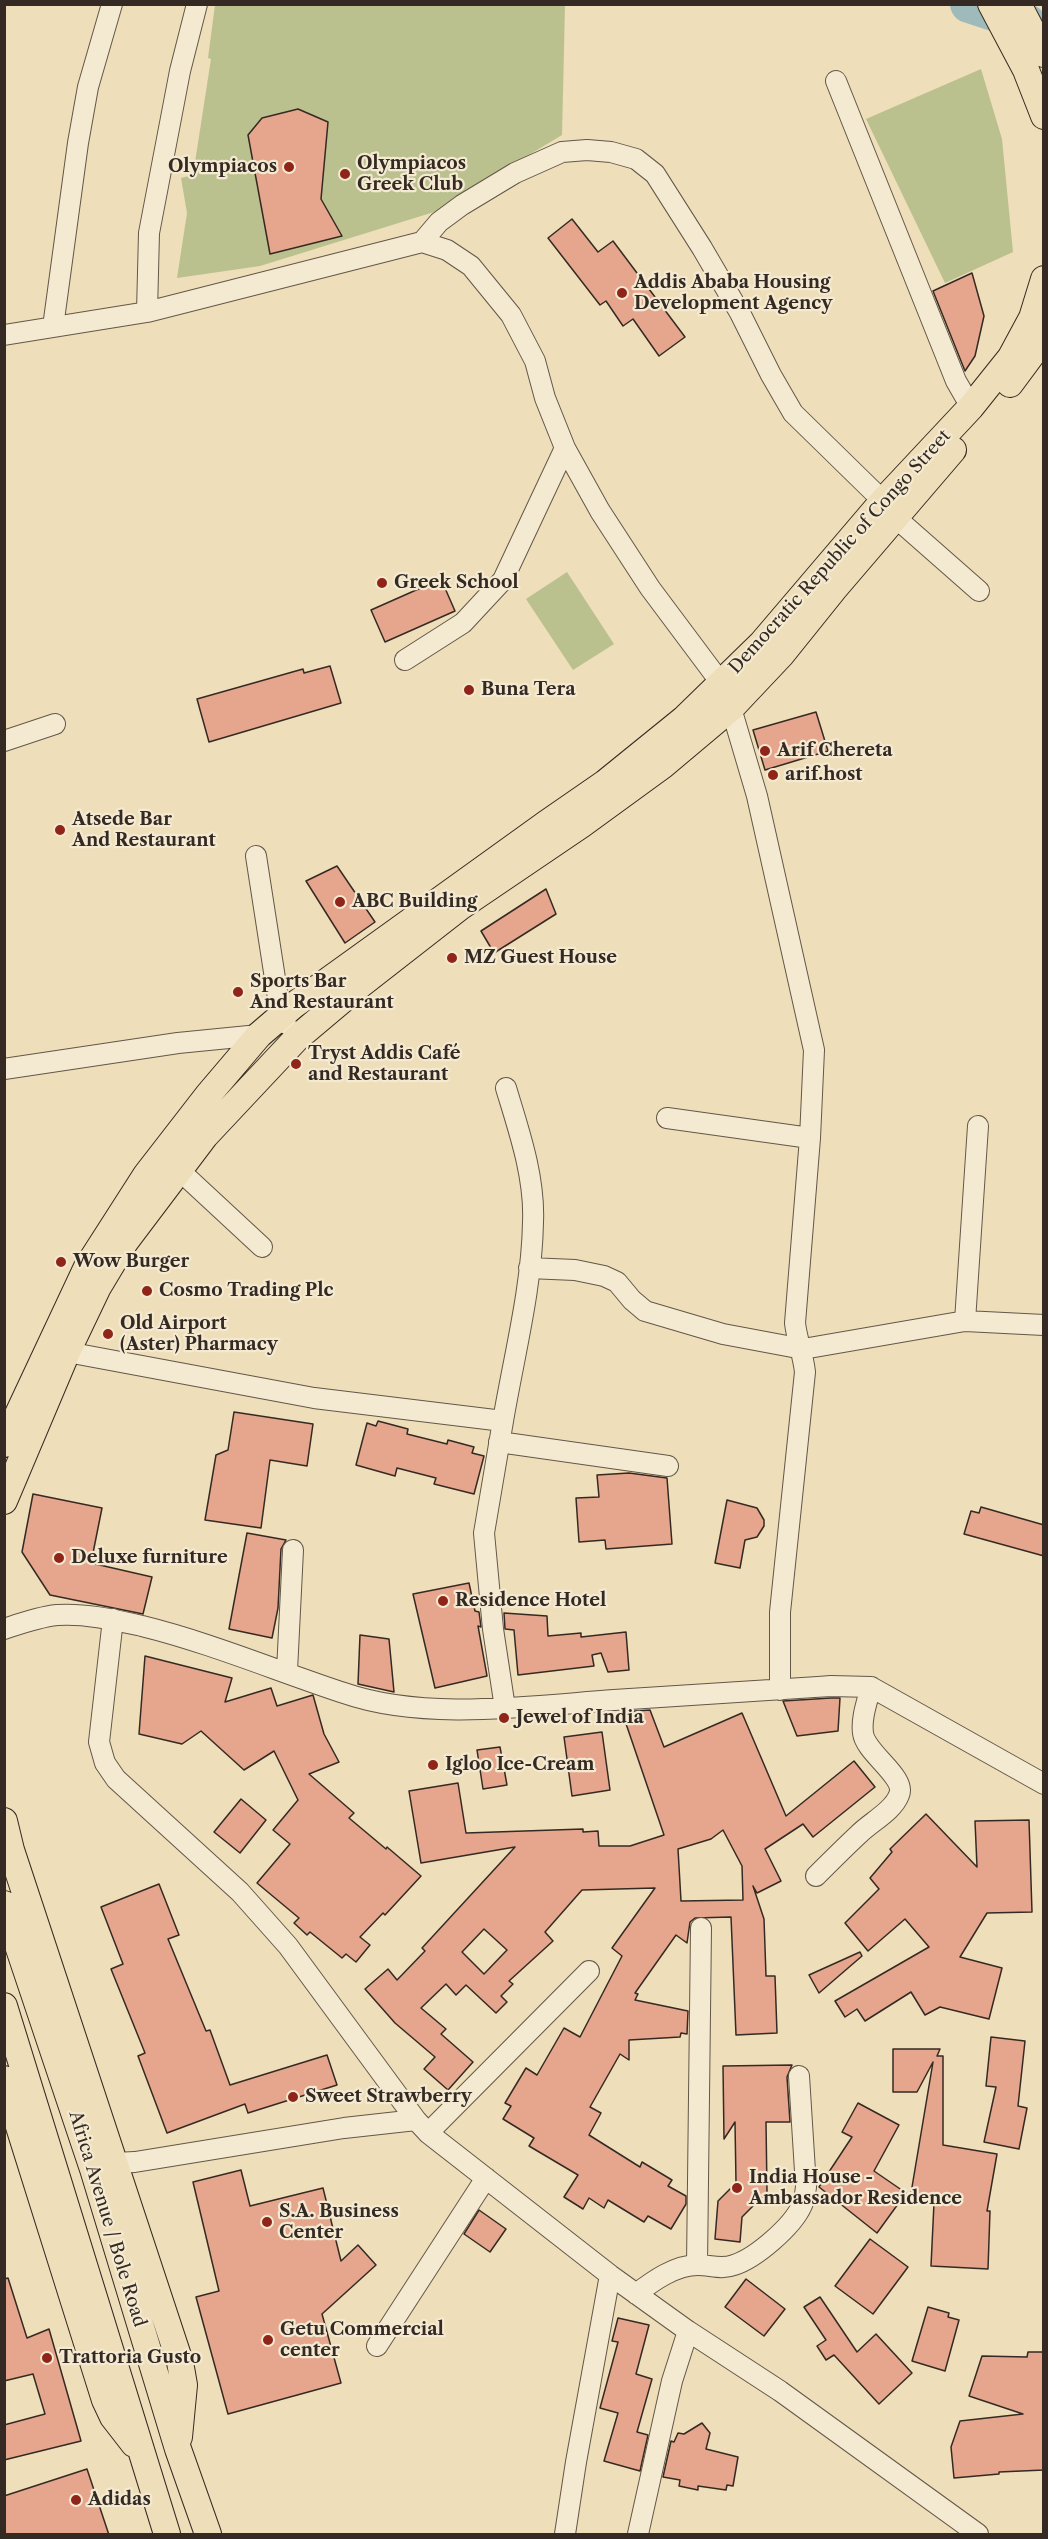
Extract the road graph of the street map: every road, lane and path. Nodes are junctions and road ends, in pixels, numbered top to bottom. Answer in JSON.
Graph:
{"nodes":[{"id":1,"x":112,"y":4,"type":"edge"},
{"id":2,"x":196,"y":4,"type":"edge"},
{"id":3,"x":991,"y":4,"type":"edge"},
{"id":4,"x":1018,"y":4,"type":"edge"},
{"id":5,"x":1032,"y":49,"type":"edge"},
{"id":6,"x":836,"y":81,"type":"dead end"},
{"id":7,"x":1041,"y":101,"type":"edge"},
{"id":8,"x":422,"y":242,"type":"junction"},
{"id":9,"x":1044,"y":279,"type":"edge"},
{"id":10,"x":147,"y":312,"type":"junction"},
{"id":11,"x":53,"y":327,"type":"junction"},
{"id":12,"x":4,"y":335,"type":"edge"},
{"id":13,"x":1044,"y":338,"type":"edge"},
{"id":14,"x":971,"y":407,"type":"junction"},
{"id":15,"x":565,"y":448,"type":"junction"},
{"id":16,"x":890,"y":509,"type":"junction"},
{"id":17,"x":978,"y":591,"type":"dead end"},
{"id":18,"x":405,"y":660,"type":"dead end"},
{"id":19,"x":721,"y":683,"type":"junction"},
{"id":20,"x":731,"y":708,"type":"junction"},
{"id":21,"x":55,"y":724,"type":"dead end"},
{"id":22,"x":4,"y":741,"type":"edge"},
{"id":23,"x":256,"y":856,"type":"dead end"},
{"id":24,"x":281,"y":1017,"type":"junction"},
{"id":25,"x":260,"y":1035,"type":"junction"},
{"id":26,"x":297,"y":1038,"type":"junction"},
{"id":27,"x":4,"y":1069,"type":"edge"},
{"id":28,"x":506,"y":1088,"type":"dead end"},
{"id":29,"x":667,"y":1118,"type":"dead end"},
{"id":30,"x":978,"y":1126,"type":"dead end"},
{"id":31,"x":810,"y":1138,"type":"junction"},
{"id":32,"x":179,"y":1170,"type":"junction"},
{"id":33,"x":262,"y":1247,"type":"dead end"},
{"id":34,"x":529,"y":1268,"type":"junction"},
{"id":35,"x":965,"y":1321,"type":"junction"},
{"id":36,"x":1044,"y":1326,"type":"edge"},
{"id":37,"x":803,"y":1349,"type":"junction"},
{"id":38,"x":67,"y":1352,"type":"junction"},
{"id":39,"x":503,"y":1421,"type":"junction"},
{"id":40,"x":499,"y":1442,"type":"junction"},
{"id":41,"x":4,"y":1444,"type":"edge"},
{"id":42,"x":12,"y":1465,"type":"edge"},
{"id":43,"x":668,"y":1466,"type":"dead end"},
{"id":44,"x":4,"y":1501,"type":"edge"},
{"id":45,"x":293,"y":1550,"type":"dead end"},
{"id":46,"x":113,"y":1619,"type":"junction"},
{"id":47,"x":4,"y":1629,"type":"edge"},
{"id":48,"x":287,"y":1671,"type":"junction"},
{"id":49,"x":871,"y":1687,"type":"junction"},
{"id":50,"x":780,"y":1690,"type":"junction"},
{"id":51,"x":505,"y":1708,"type":"junction"},
{"id":52,"x":1044,"y":1784,"type":"edge"},
{"id":53,"x":4,"y":1821,"type":"edge"},
{"id":54,"x":816,"y":1876,"type":"dead end"},
{"id":55,"x":4,"y":1904,"type":"edge"},
{"id":56,"x":701,"y":1928,"type":"dead end"},
{"id":57,"x":589,"y":1971,"type":"dead end"},
{"id":58,"x":4,"y":2006,"type":"edge"},
{"id":59,"x":800,"y":2076,"type":"dead end"},
{"id":60,"x":6,"y":2090,"type":"edge"},
{"id":61,"x":422,"y":2126,"type":"junction"},
{"id":62,"x":114,"y":2163,"type":"junction"},
{"id":63,"x":486,"y":2178,"type":"junction"},
{"id":64,"x":697,"y":2265,"type":"junction"},
{"id":65,"x":609,"y":2275,"type":"junction"},
{"id":66,"x":636,"y":2294,"type":"junction"},
{"id":67,"x":688,"y":2331,"type":"junction"},
{"id":68,"x":377,"y":2346,"type":"dead end"},
{"id":69,"x":178,"y":2449,"type":"junction"},
{"id":70,"x":145,"y":2459,"type":"junction"},
{"id":71,"x":167,"y":2535,"type":"edge"},
{"id":72,"x":207,"y":2535,"type":"edge"},
{"id":73,"x":566,"y":2535,"type":"edge"},
{"id":74,"x":638,"y":2535,"type":"edge"},
{"id":75,"x":978,"y":2535,"type":"edge"}],
"edges":[{"from":1,"to":11,"type":"street"},
{"from":2,"to":10,"type":"street"},
{"from":3,"to":5,"type":"main road"},
{"from":4,"to":5,"type":"main road"},
{"from":5,"to":7,"type":"main road"},
{"from":6,"to":14,"type":"street"},
{"from":8,"to":10,"type":"street"},
{"from":8,"to":15,"type":"street"},
{"from":8,"to":16,"type":"street"},
{"from":9,"to":14,"type":"main road","name":"Democratic Republic of Congo Street"},
{"from":10,"to":11,"type":"street"},
{"from":11,"to":12,"type":"street"},
{"from":13,"to":16,"type":"main road","name":"Democratic Republic of Congo Street"},
{"from":14,"to":16,"type":"main road","name":"Democratic Republic of Congo Street"},
{"from":15,"to":18,"type":"street"},
{"from":15,"to":19,"type":"street"},
{"from":16,"to":17,"type":"street"},
{"from":16,"to":19,"type":"main road","name":"Democratic Republic of Congo Street"},
{"from":16,"to":20,"type":"main road","name":"Democratic Republic of Congo Street"},
{"from":19,"to":20,"type":"street"},
{"from":19,"to":24,"type":"main road","name":"Democratic Republic of Congo Street"},
{"from":20,"to":26,"type":"main road","name":"Democratic Republic of Congo Street"},
{"from":20,"to":31,"type":"street"},
{"from":21,"to":22,"type":"street"},
{"from":23,"to":24,"type":"street"},
{"from":24,"to":25,"type":"main road","name":"Democratic Republic of Congo Street"},
{"from":24,"to":26,"type":"street"},
{"from":25,"to":27,"type":"street"},
{"from":25,"to":41,"type":"main road","name":"Democratic Republic of Congo Street"},
{"from":26,"to":32,"type":"main road","name":"Democratic Republic of Congo Street"},
{"from":28,"to":34,"type":"street"},
{"from":29,"to":31,"type":"street"},
{"from":30,"to":35,"type":"street"},
{"from":31,"to":37,"type":"street"},
{"from":32,"to":33,"type":"street"},
{"from":32,"to":38,"type":"main road","name":"Democratic Republic of Congo Street"},
{"from":34,"to":37,"type":"street"},
{"from":34,"to":39,"type":"street"},
{"from":35,"to":36,"type":"street"},
{"from":35,"to":37,"type":"street"},
{"from":37,"to":50,"type":"street"},
{"from":38,"to":39,"type":"street"},
{"from":38,"to":42,"type":"main road","name":"Democratic Republic of Congo Street"},
{"from":39,"to":40,"type":"street"},
{"from":40,"to":43,"type":"street"},
{"from":40,"to":51,"type":"street"},
{"from":42,"to":44,"type":"main road","name":"Democratic Republic of Congo Street"},
{"from":45,"to":48,"type":"street"},
{"from":46,"to":47,"type":"street"},
{"from":46,"to":48,"type":"street"},
{"from":46,"to":61,"type":"street"},
{"from":48,"to":51,"type":"street"},
{"from":49,"to":50,"type":"street"},
{"from":49,"to":52,"type":"street"},
{"from":49,"to":54,"type":"street"},
{"from":50,"to":51,"type":"street"},
{"from":53,"to":62,"type":"main road"},
{"from":55,"to":69,"type":"main road","name":"Africa Avenue / Bole Road"},
{"from":56,"to":64,"type":"street"},
{"from":57,"to":61,"type":"street"},
{"from":58,"to":70,"type":"main road","name":"Africa Avenue / Bole Road"},
{"from":59,"to":64,"type":"street"},
{"from":60,"to":70,"type":"main road"},
{"from":61,"to":62,"type":"street"},
{"from":61,"to":63,"type":"street"},
{"from":62,"to":69,"type":"main road"},
{"from":63,"to":65,"type":"street"},
{"from":63,"to":68,"type":"street"},
{"from":64,"to":66,"type":"street"},
{"from":65,"to":66,"type":"street"},
{"from":65,"to":73,"type":"street"},
{"from":66,"to":67,"type":"street"},
{"from":67,"to":74,"type":"street"},
{"from":67,"to":75,"type":"street"},
{"from":69,"to":72,"type":"main road","name":"Africa Avenue / Bole Road"},
{"from":70,"to":71,"type":"main road","name":"Africa Avenue / Bole Road"}]}
